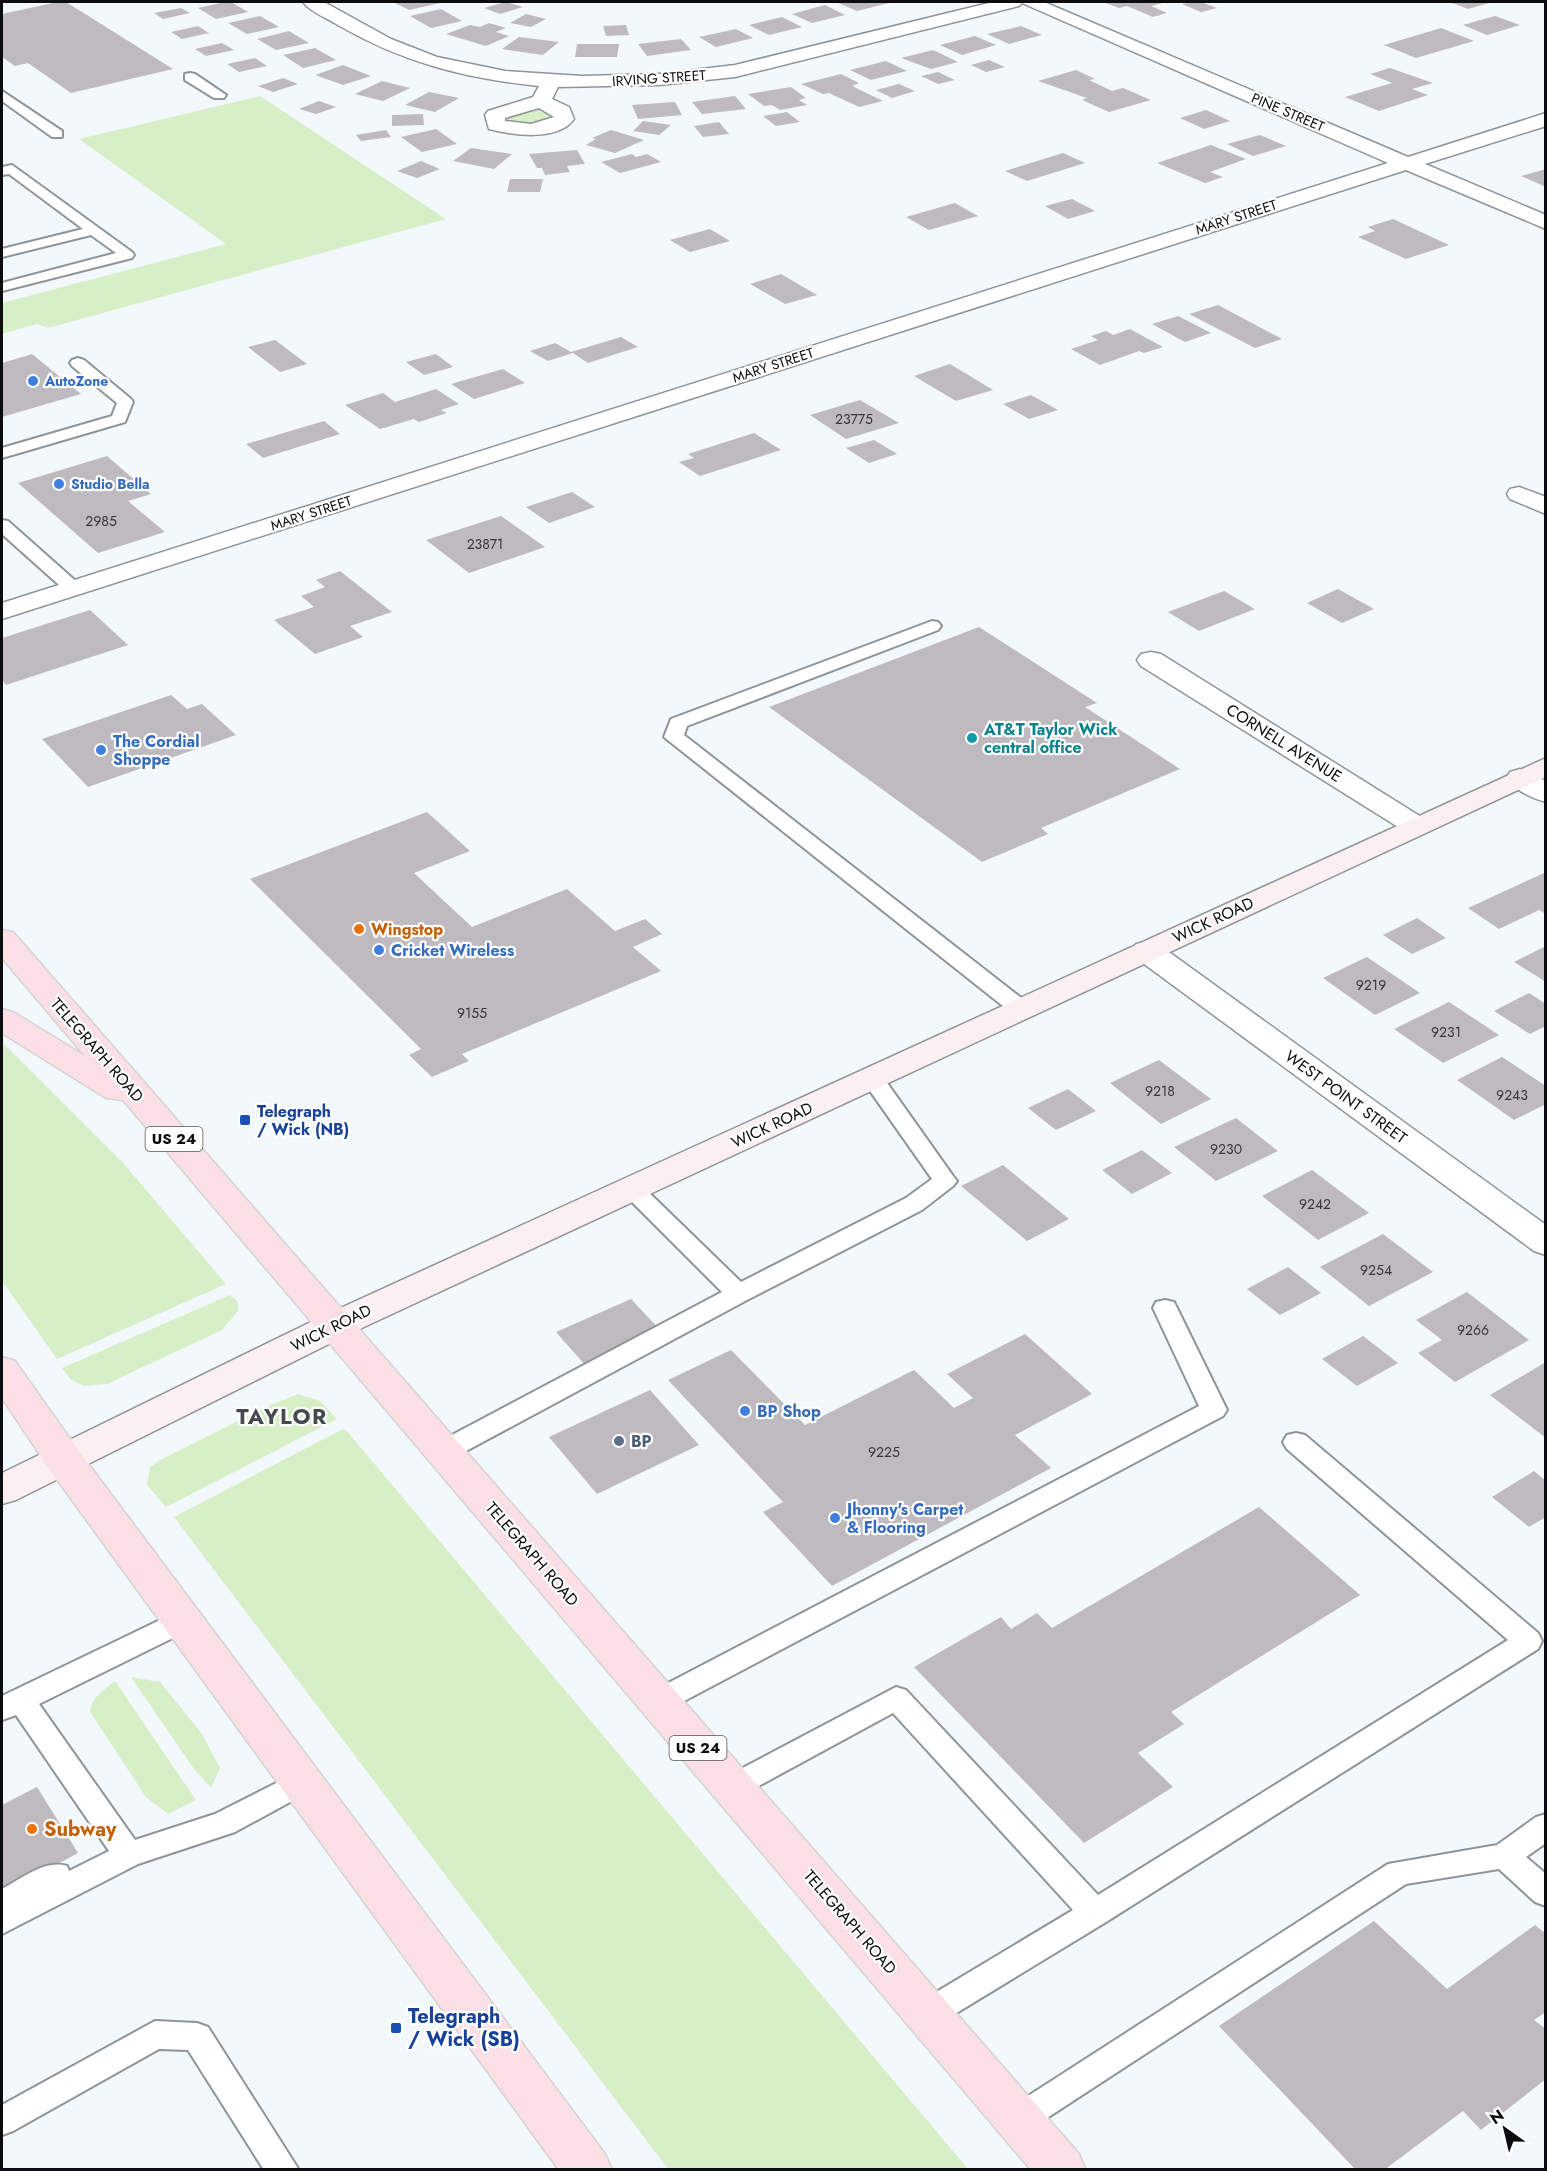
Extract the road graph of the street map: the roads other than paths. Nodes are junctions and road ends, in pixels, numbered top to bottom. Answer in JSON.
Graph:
{"nodes":[{"id":1,"x":312,"y":2,"type":"edge"},
{"id":2,"x":1013,"y":2,"type":"edge"},
{"id":3,"x":1030,"y":2,"type":"edge"},
{"id":4,"x":190,"y":77,"type":"dead end"},
{"id":5,"x":552,"y":80,"type":"junction"},
{"id":6,"x":2,"y":95,"type":"edge"},
{"id":7,"x":219,"y":95,"type":"dead end"},
{"id":8,"x":541,"y":101,"type":"dead end"},
{"id":9,"x":1545,"y":119,"type":"edge"},
{"id":10,"x":57,"y":134,"type":"dead end"},
{"id":11,"x":1407,"y":163,"type":"junction"},
{"id":12,"x":2,"y":171,"type":"edge"},
{"id":13,"x":1545,"y":223,"type":"edge"},
{"id":14,"x":94,"y":230,"type":"junction"},
{"id":15,"x":2,"y":253,"type":"edge"},
{"id":16,"x":2,"y":287,"type":"edge"},
{"id":17,"x":78,"y":363,"type":"dead end"},
{"id":18,"x":2,"y":453,"type":"edge"},
{"id":19,"x":1519,"y":494,"type":"dead end"},
{"id":20,"x":1545,"y":507,"type":"edge"},
{"id":21,"x":2,"y":525,"type":"edge"},
{"id":22,"x":74,"y":589,"type":"junction"},
{"id":23,"x":2,"y":611,"type":"edge"},
{"id":24,"x":933,"y":626,"type":"dead end"},
{"id":25,"x":1151,"y":660,"type":"dead end"},
{"id":26,"x":1537,"y":779,"type":"edge"},
{"id":27,"x":1416,"y":826,"type":"junction"},
{"id":28,"x":2,"y":939,"type":"edge"},
{"id":29,"x":1147,"y":951,"type":"junction"},
{"id":30,"x":1021,"y":1009,"type":"junction"},
{"id":31,"x":2,"y":1018,"type":"edge"},
{"id":32,"x":872,"y":1078,"type":"junction"},
{"id":33,"x":148,"y":1109,"type":"junction"},
{"id":34,"x":632,"y":1189,"type":"junction"},
{"id":35,"x":1545,"y":1243,"type":"edge"},
{"id":36,"x":738,"y":1294,"type":"junction"},
{"id":37,"x":1165,"y":1308,"type":"dead end"},
{"id":38,"x":336,"y":1325,"type":"junction"},
{"id":39,"x":2,"y":1370,"type":"edge"},
{"id":40,"x":1296,"y":1442,"type":"dead end"},
{"id":41,"x":444,"y":1451,"type":"junction"},
{"id":42,"x":64,"y":1460,"type":"junction"},
{"id":43,"x":2,"y":1490,"type":"edge"},
{"id":44,"x":183,"y":1620,"type":"junction"},
{"id":45,"x":659,"y":1701,"type":"junction"},
{"id":46,"x":11,"y":1704,"type":"edge"},
{"id":47,"x":302,"y":1782,"type":"junction"},
{"id":48,"x":732,"y":1787,"type":"junction"},
{"id":49,"x":1545,"y":1826,"type":"edge"},
{"id":50,"x":1504,"y":1856,"type":"junction"},
{"id":51,"x":120,"y":1859,"type":"junction"},
{"id":52,"x":1545,"y":1893,"type":"edge"},
{"id":53,"x":2,"y":1903,"type":"edge"},
{"id":54,"x":1095,"y":1913,"type":"junction"},
{"id":55,"x":2,"y":1921,"type":"edge"},
{"id":56,"x":929,"y":2013,"type":"junction"},
{"id":57,"x":1018,"y":2119,"type":"junction"},
{"id":58,"x":2,"y":2121,"type":"edge"},
{"id":59,"x":283,"y":2169,"type":"edge"},
{"id":60,"x":588,"y":2169,"type":"edge"},
{"id":61,"x":1062,"y":2169,"type":"edge"}],
"edges":[{"from":1,"to":5,"type":"street","name":"IRVING STREET"},
{"from":2,"to":5,"type":"street","name":"IRVING STREET"},
{"from":3,"to":11,"type":"street","name":"PINE STREET"},
{"from":4,"to":7,"type":"lane"},
{"from":5,"to":8,"type":"street"},
{"from":6,"to":10,"type":"lane"},
{"from":9,"to":11,"type":"street","name":"MARY STREET"},
{"from":11,"to":13,"type":"street","name":"PINE STREET"},
{"from":11,"to":22,"type":"street","name":"MARY STREET"},
{"from":12,"to":14,"type":"lane"},
{"from":14,"to":15,"type":"lane"},
{"from":14,"to":16,"type":"lane"},
{"from":17,"to":18,"type":"lane"},
{"from":19,"to":20,"type":"street"},
{"from":21,"to":22,"type":"lane"},
{"from":22,"to":23,"type":"street","name":"MARY STREET"},
{"from":24,"to":30,"type":"lane"},
{"from":25,"to":27,"type":"street","name":"CORNELL AVENUE"},
{"from":26,"to":27,"type":"street","name":"WICK ROAD"},
{"from":27,"to":29,"type":"street","name":"WICK ROAD"},
{"from":28,"to":33,"type":"main road","name":"TELEGRAPH ROAD","number":"US 24"},
{"from":29,"to":30,"type":"street","name":"WICK ROAD"},
{"from":29,"to":35,"type":"street","name":"WEST POINT STREET"},
{"from":30,"to":32,"type":"street","name":"WICK ROAD"},
{"from":31,"to":33,"type":"main road"},
{"from":32,"to":34,"type":"street","name":"WICK ROAD"},
{"from":32,"to":36,"type":"lane"},
{"from":33,"to":38,"type":"main road","name":"TELEGRAPH ROAD","number":"US 24"},
{"from":34,"to":36,"type":"lane"},
{"from":34,"to":38,"type":"street","name":"WICK ROAD"},
{"from":36,"to":41,"type":"lane"},
{"from":37,"to":45,"type":"lane"},
{"from":38,"to":41,"type":"main road","name":"TELEGRAPH ROAD","number":"US 24"},
{"from":38,"to":42,"type":"street","name":"WICK ROAD"},
{"from":39,"to":42,"type":"main road"},
{"from":40,"to":54,"type":"lane"},
{"from":41,"to":45,"type":"main road","name":"TELEGRAPH ROAD","number":"US 24"},
{"from":42,"to":43,"type":"street","name":"WICK ROAD"},
{"from":42,"to":44,"type":"main road"},
{"from":44,"to":46,"type":"lane"},
{"from":44,"to":47,"type":"main road"},
{"from":45,"to":48,"type":"main road","name":"TELEGRAPH ROAD","number":"US 24"},
{"from":46,"to":51,"type":"lane"},
{"from":47,"to":51,"type":"lane"},
{"from":47,"to":60,"type":"main road"},
{"from":48,"to":54,"type":"lane"},
{"from":48,"to":56,"type":"main road","name":"TELEGRAPH ROAD","number":"US 24"},
{"from":49,"to":50,"type":"lane"},
{"from":50,"to":52,"type":"lane"},
{"from":50,"to":57,"type":"lane"},
{"from":51,"to":53,"type":"lane"},
{"from":51,"to":55,"type":"lane"},
{"from":54,"to":56,"type":"lane"},
{"from":56,"to":57,"type":"main road","name":"TELEGRAPH ROAD","number":"US 24"},
{"from":57,"to":61,"type":"main road","name":"TELEGRAPH ROAD","number":"US 24"},
{"from":58,"to":59,"type":"lane"}]}
